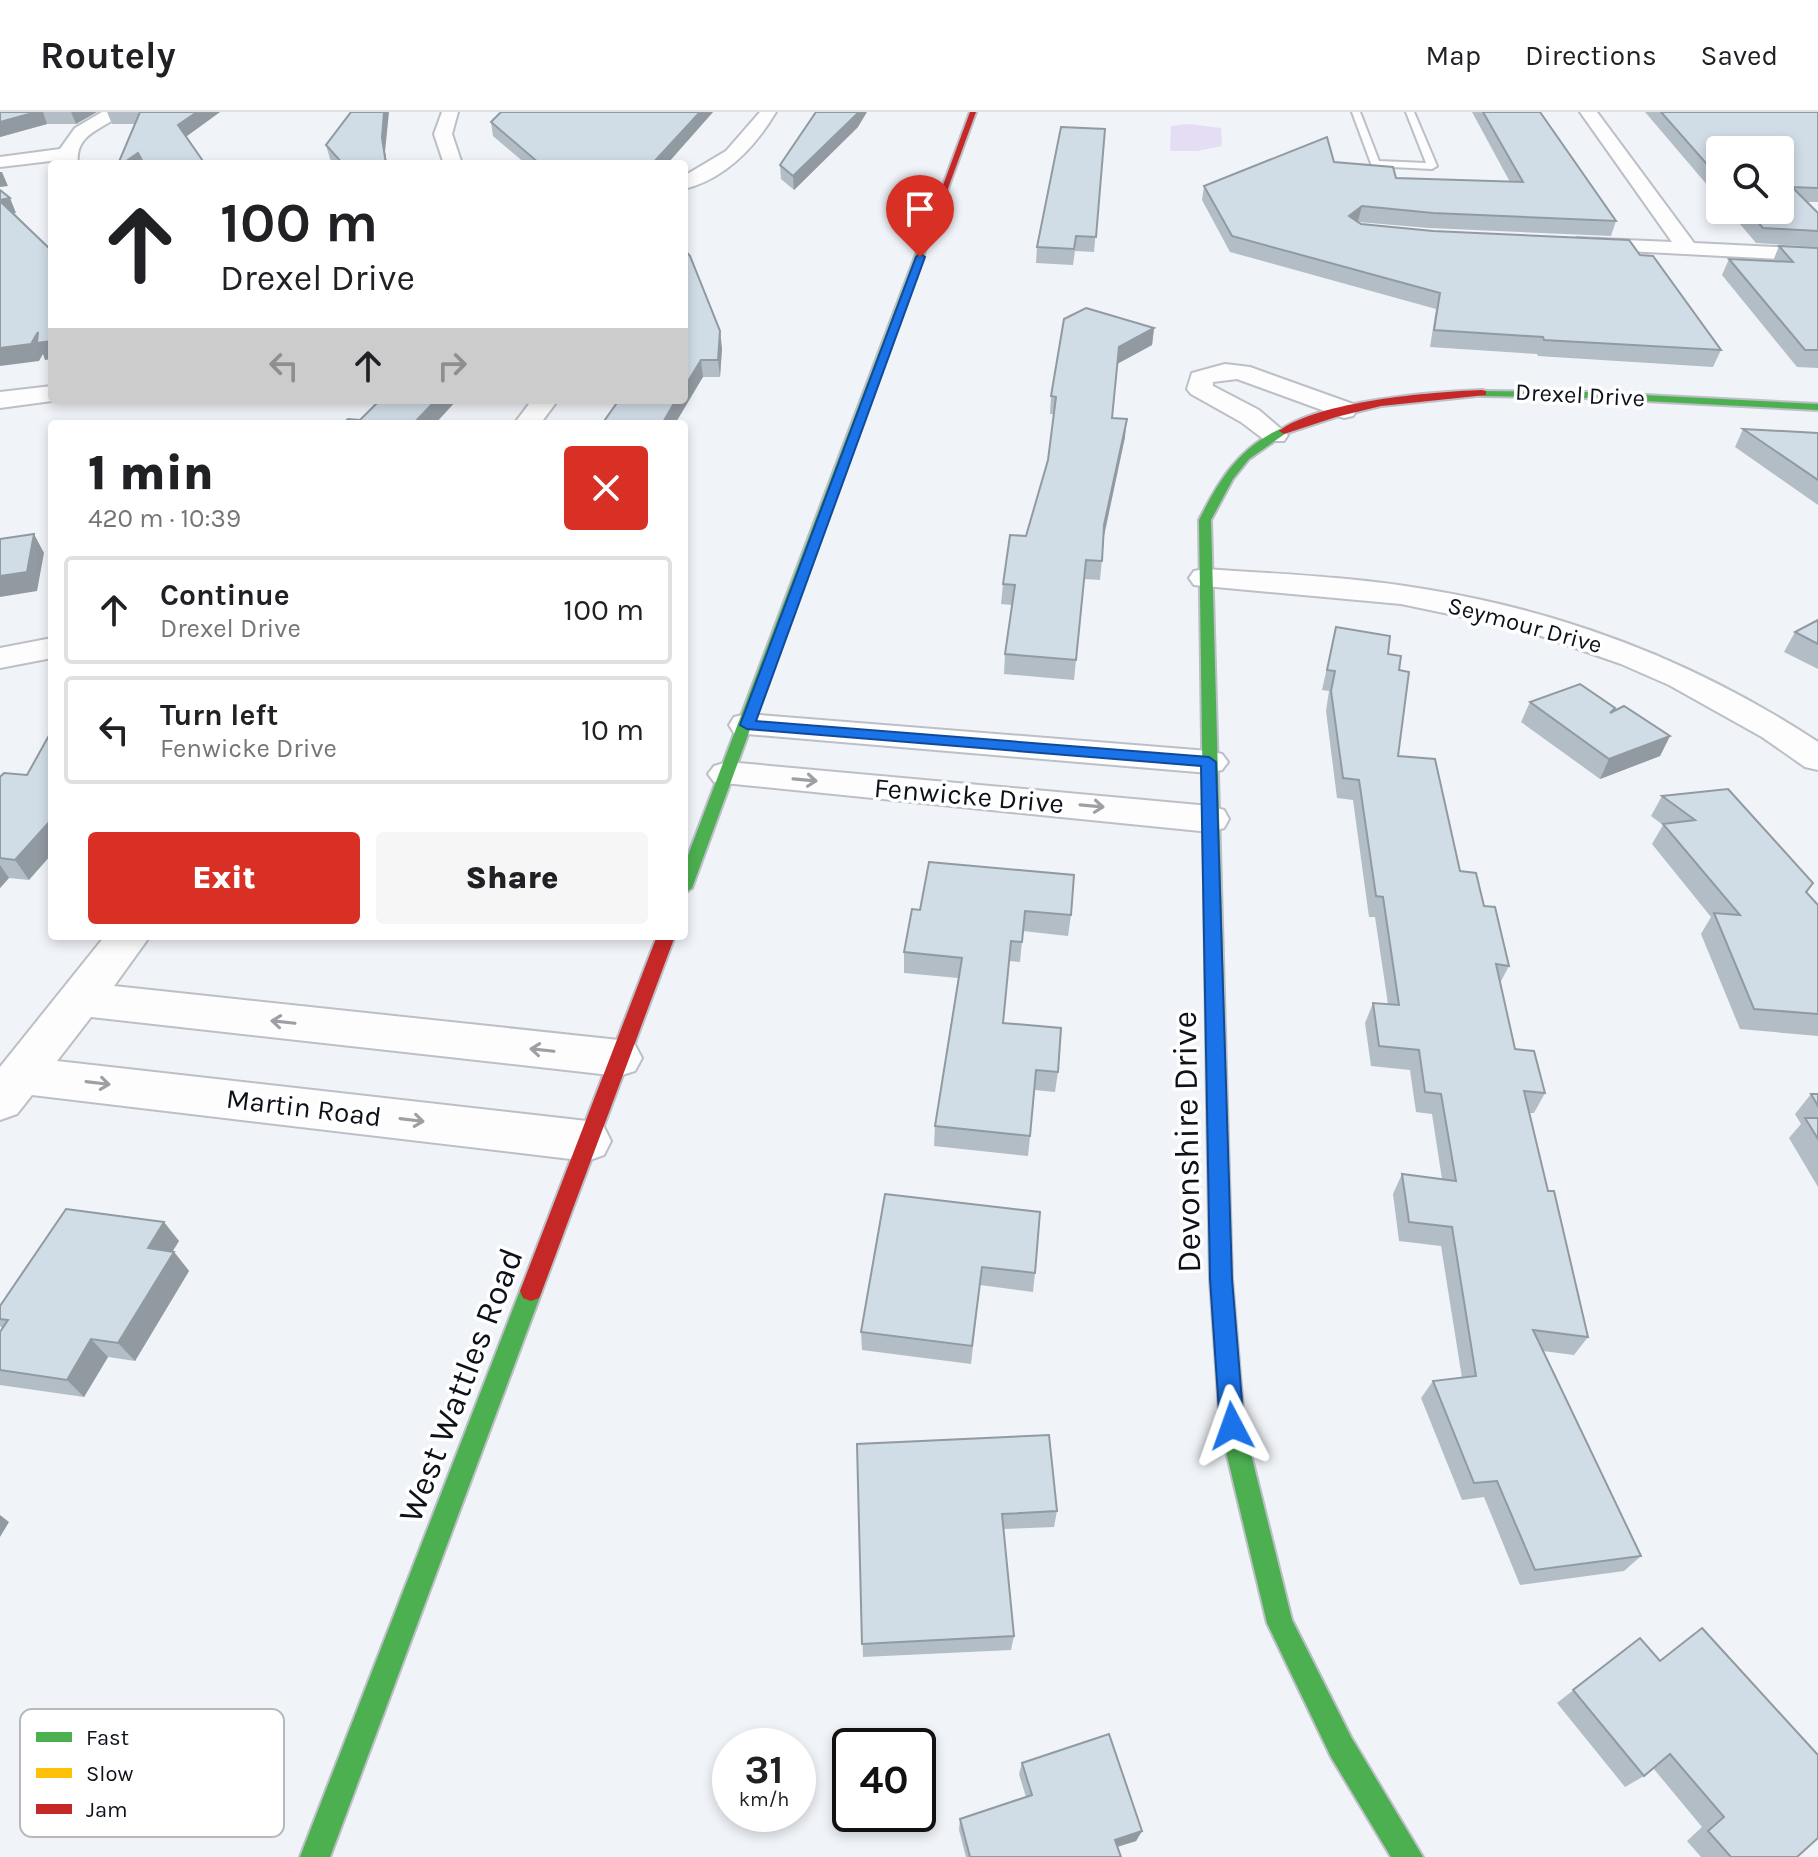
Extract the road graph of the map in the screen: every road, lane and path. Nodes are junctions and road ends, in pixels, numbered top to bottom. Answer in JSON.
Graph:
{"nodes":[{"id":1,"x":115,"y":112,"type":"edge"},
{"id":2,"x":450,"y":112,"type":"edge"},
{"id":3,"x":768,"y":112,"type":"edge"},
{"id":4,"x":973,"y":112,"type":"edge"},
{"id":5,"x":1356,"y":112,"type":"edge"},
{"id":6,"x":1410,"y":112,"type":"edge"},
{"id":7,"x":1588,"y":112,"type":"edge"},
{"id":8,"x":67,"y":159,"type":"edge"},
{"id":9,"x":452,"y":160,"type":"edge"},
{"id":10,"x":0,"y":162,"type":"edge"},
{"id":11,"x":688,"y":181,"type":"edge"},
{"id":12,"x":1551,"y":243,"type":"edge"},
{"id":13,"x":1688,"y":249,"type":"junction"},
{"id":14,"x":1818,"y":255,"type":"edge"},
{"id":15,"x":48,"y":394,"type":"edge"},
{"id":16,"x":0,"y":400,"type":"edge"},
{"id":17,"x":1818,"y":407,"type":"edge"},
{"id":18,"x":1344,"y":410,"type":"junction"},
{"id":19,"x":1275,"y":435,"type":"junction"},
{"id":20,"x":1205,"y":578,"type":"junction"},
{"id":21,"x":48,"y":649,"type":"edge"},
{"id":22,"x":0,"y":658,"type":"edge"},
{"id":23,"x":747,"y":725,"type":"junction"},
{"id":24,"x":1818,"y":759,"type":"edge"},
{"id":25,"x":1209,"y":762,"type":"junction"},
{"id":26,"x":727,"y":774,"type":"junction"},
{"id":27,"x":1210,"y":819,"type":"junction"},
{"id":28,"x":688,"y":877,"type":"edge"},
{"id":29,"x":126,"y":940,"type":"edge"},
{"id":30,"x":664,"y":940,"type":"edge"},
{"id":31,"x":80,"y":999,"type":"junction"},
{"id":32,"x":619,"y":1058,"type":"junction"},
{"id":33,"x":10,"y":1088,"type":"edge"},
{"id":34,"x":587,"y":1141,"type":"junction"},
{"id":35,"x":315,"y":1857,"type":"edge"},
{"id":36,"x":1408,"y":1857,"type":"edge"}],
"edges":[{"from":1,"to":8,"type":"street"},
{"from":2,"to":9,"type":"street"},
{"from":3,"to":11,"type":"street"},
{"from":4,"to":23,"type":"street"},
{"from":5,"to":6,"type":"lane"},
{"from":7,"to":13,"type":"street"},
{"from":8,"to":10,"type":"street"},
{"from":12,"to":13,"type":"street"},
{"from":13,"to":14,"type":"street"},
{"from":15,"to":16,"type":"street"},
{"from":17,"to":18,"type":"street","name":"Drexel Drive"},
{"from":18,"to":19,"type":"street","name":"Drexel Drive"},
{"from":18,"to":19,"type":"street"},
{"from":19,"to":20,"type":"street","name":"Drexel Drive"},
{"from":20,"to":24,"type":"street","name":"Seymour Drive"},
{"from":20,"to":25,"type":"street","name":"Drexel Drive"},
{"from":21,"to":22,"type":"street"},
{"from":23,"to":25,"type":"street","name":"Fenwicke Drive"},
{"from":23,"to":26,"type":"street"},
{"from":25,"to":27,"type":"street","name":"Drexel Drive"},
{"from":26,"to":27,"type":"street","name":"Fenwicke Drive","one_way":true},
{"from":26,"to":28,"type":"street"},
{"from":27,"to":36,"type":"street","name":"Devonshire Drive"},
{"from":29,"to":31,"type":"street"},
{"from":30,"to":32,"type":"street","name":"West Wattles Road"},
{"from":32,"to":31,"type":"street","one_way":true},
{"from":31,"to":33,"type":"street"},
{"from":32,"to":34,"type":"street","name":"West Wattles Road"},
{"from":33,"to":34,"type":"street","name":"Martin Road","one_way":true},
{"from":34,"to":35,"type":"street","name":"West Wattles Road"}]}
